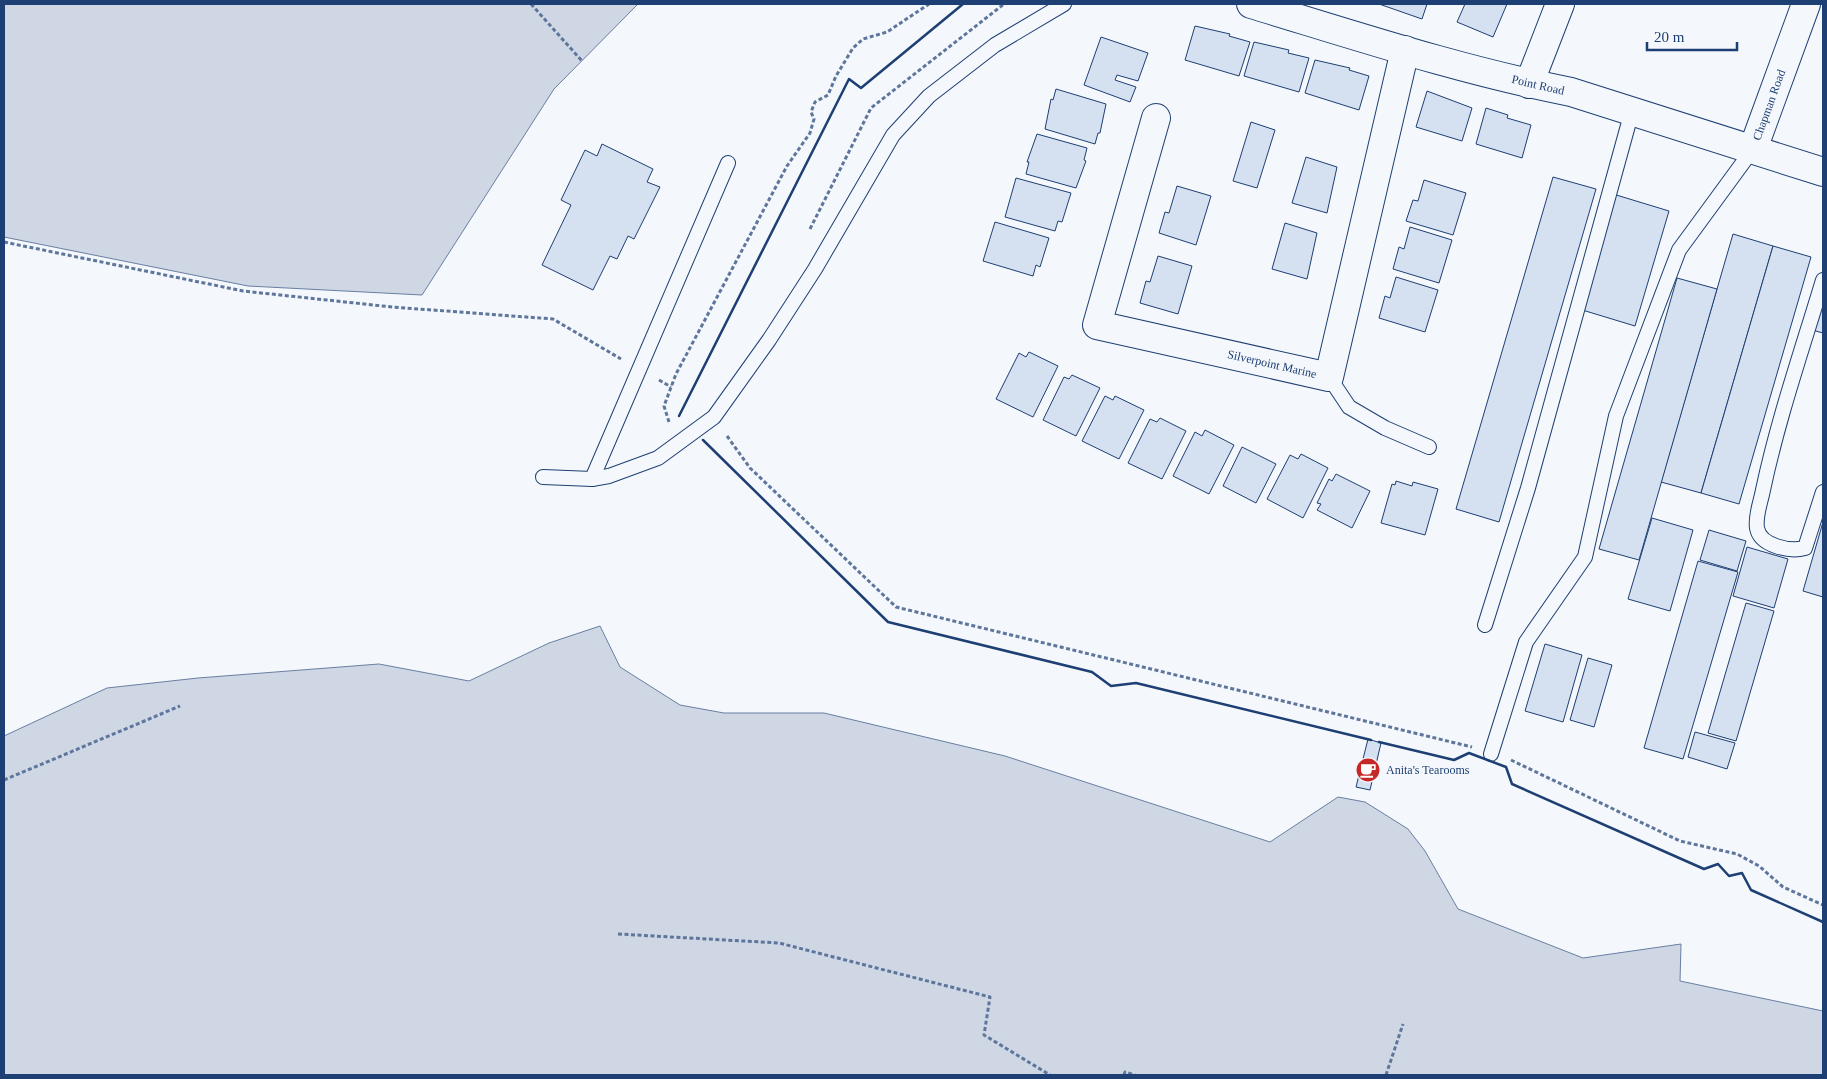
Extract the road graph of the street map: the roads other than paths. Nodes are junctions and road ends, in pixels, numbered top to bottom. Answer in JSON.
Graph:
{"nodes":[{"id":1,"x":1064,"y":4,"type":"edge"},
{"id":2,"x":1251,"y":4,"type":"edge"},
{"id":3,"x":1560,"y":4,"type":"edge"},
{"id":4,"x":1806,"y":4,"type":"edge"},
{"id":5,"x":1319,"y":13,"type":"edge"},
{"id":6,"x":1405,"y":50,"type":"junction"},
{"id":7,"x":1529,"y":84,"type":"junction"},
{"id":8,"x":1632,"y":111,"type":"junction"},
{"id":9,"x":1156,"y":118,"type":"dead end"},
{"id":10,"x":1753,"y":149,"type":"junction"},
{"id":11,"x":728,"y":163,"type":"dead end"},
{"id":12,"x":1823,"y":172,"type":"edge"},
{"id":13,"x":1823,"y":280,"type":"edge"},
{"id":14,"x":1329,"y":377,"type":"junction"},
{"id":15,"x":1429,"y":447,"type":"dead end"},
{"id":16,"x":543,"y":477,"type":"dead end"},
{"id":17,"x":592,"y":479,"type":"junction"},
{"id":18,"x":1823,"y":492,"type":"edge"},
{"id":19,"x":1485,"y":626,"type":"dead end"},
{"id":20,"x":1491,"y":754,"type":"road end"}],
"edges":[{"from":1,"to":17,"type":"lane"},
{"from":2,"to":5,"type":"street","name":"Point Road"},
{"from":3,"to":7,"type":"street"},
{"from":4,"to":10,"type":"street","name":"Chapman Road"},
{"from":5,"to":6,"type":"street","name":"Point Road"},
{"from":6,"to":7,"type":"street","name":"Point Road"},
{"from":6,"to":14,"type":"street","name":"Silverpoint Marine"},
{"from":7,"to":8,"type":"street","name":"Point Road"},
{"from":8,"to":10,"type":"street","name":"Point Road"},
{"from":8,"to":19,"type":"lane"},
{"from":9,"to":14,"type":"street","name":"Silverpoint Marine"},
{"from":10,"to":12,"type":"street","name":"Point Road"},
{"from":10,"to":20,"type":"lane"},
{"from":11,"to":17,"type":"lane"},
{"from":13,"to":18,"type":"lane"},
{"from":14,"to":15,"type":"lane"},
{"from":16,"to":17,"type":"lane"}]}
